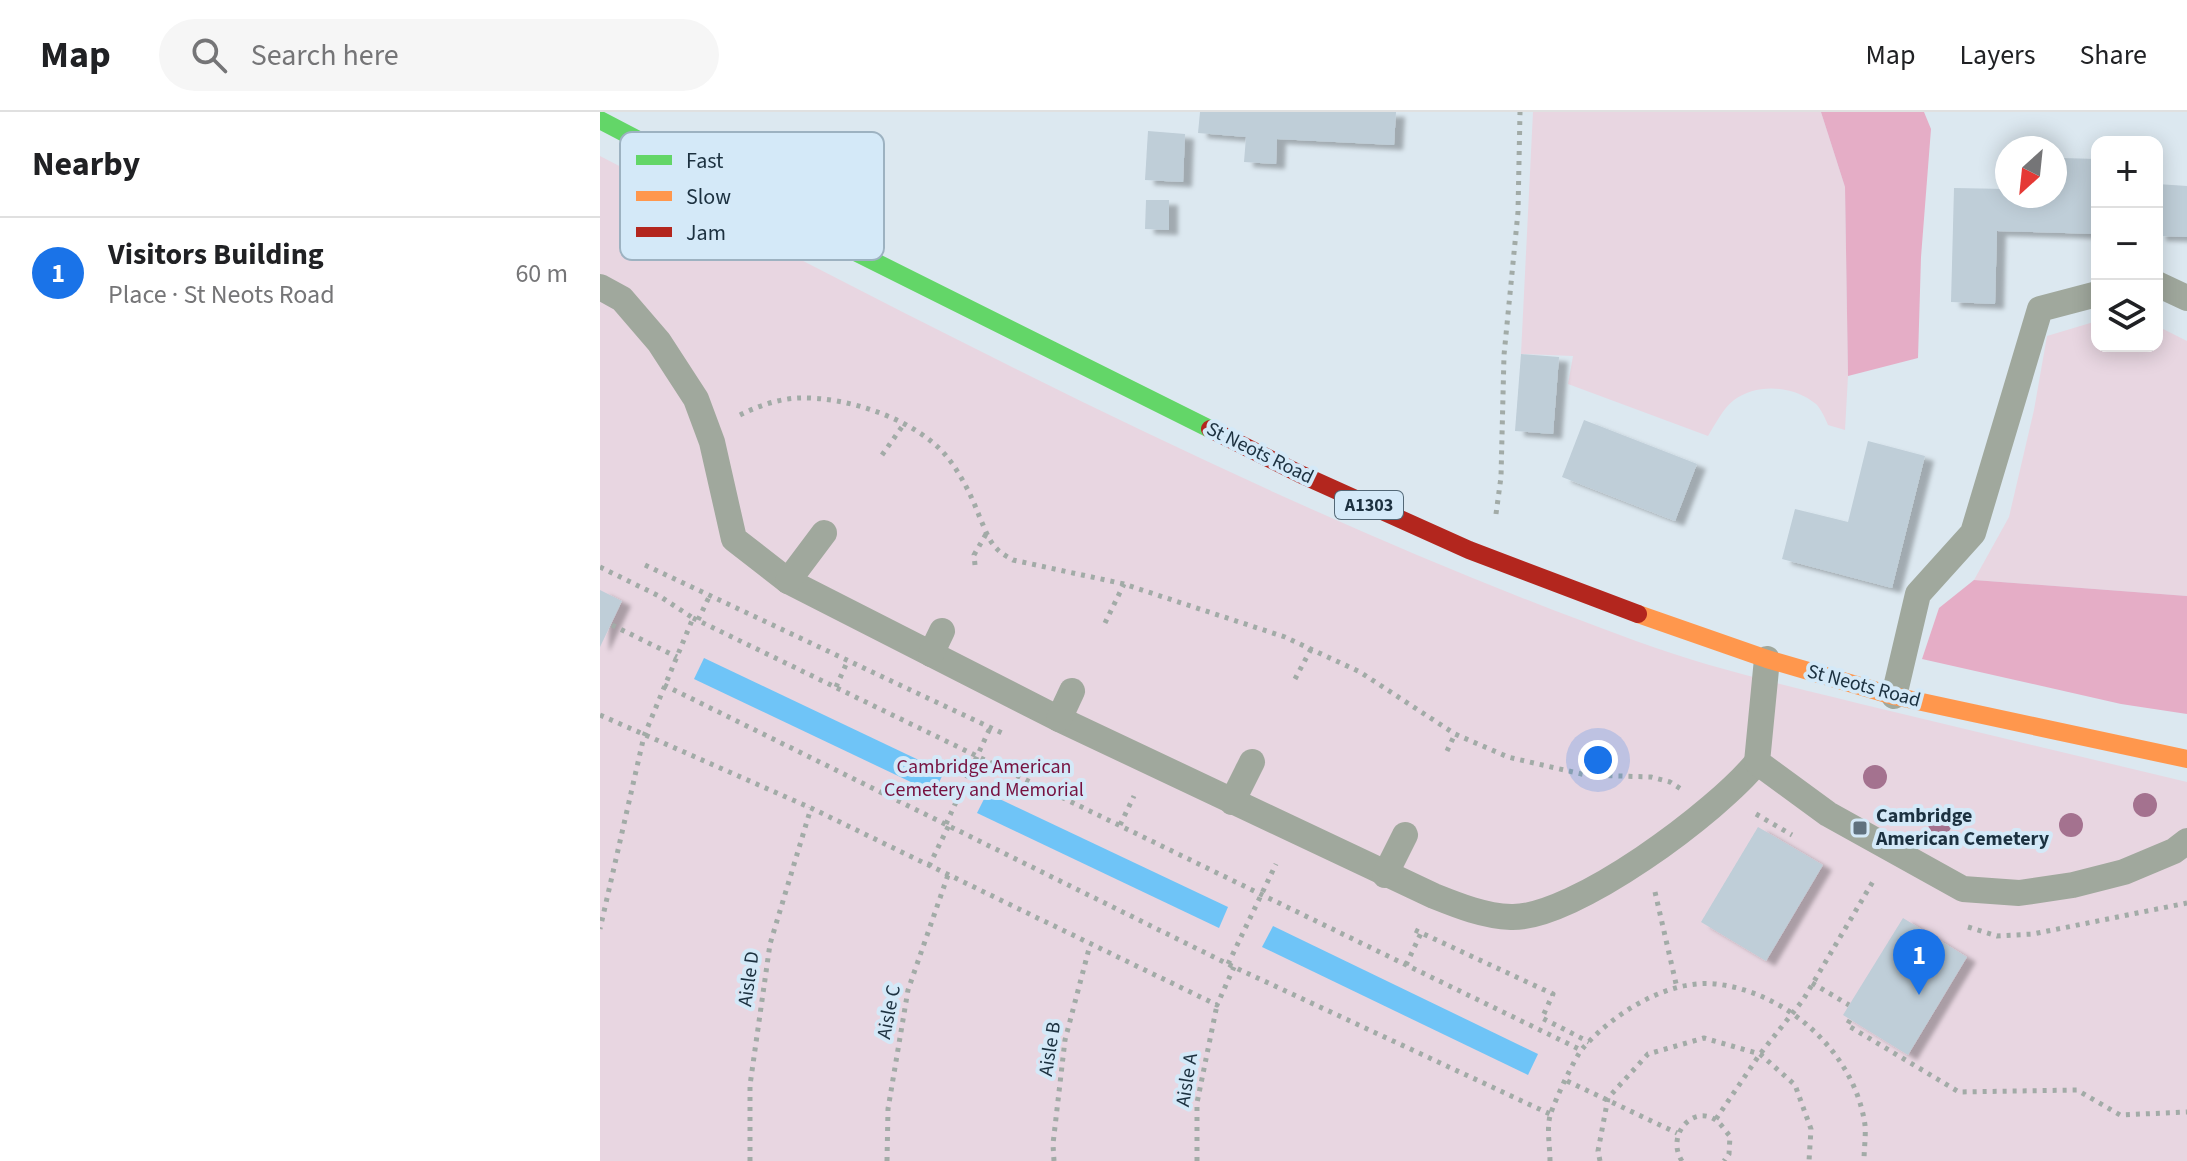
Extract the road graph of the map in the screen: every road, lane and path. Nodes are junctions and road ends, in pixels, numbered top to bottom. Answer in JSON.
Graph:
{"nodes":[{"id":1,"x":1520,"y":112,"type":"edge"},
{"id":2,"x":600,"y":120,"type":"edge"},
{"id":3,"x":623,"y":132,"type":"edge"},
{"id":4,"x":871,"y":260,"type":"edge"},
{"id":5,"x":600,"y":287,"type":"edge"},
{"id":6,"x":2163,"y":287,"type":"edge"},
{"id":7,"x":2091,"y":296,"type":"edge"},
{"id":8,"x":2187,"y":298,"type":"edge"},
{"id":9,"x":904,"y":424,"type":"junction"},
{"id":10,"x":712,"y":442,"type":"junction"},
{"id":11,"x":882,"y":455,"type":"dead end"},
{"id":12,"x":1497,"y":503,"type":"dead end"},
{"id":13,"x":824,"y":533,"type":"dead end"},
{"id":14,"x":986,"y":533,"type":"junction"},
{"id":15,"x":645,"y":565,"type":"dead end"},
{"id":16,"x":975,"y":565,"type":"dead end"},
{"id":17,"x":600,"y":567,"type":"edge"},
{"id":18,"x":788,"y":581,"type":"junction"},
{"id":19,"x":1124,"y":584,"type":"junction"},
{"id":20,"x":710,"y":595,"type":"junction"},
{"id":21,"x":696,"y":619,"type":"junction"},
{"id":22,"x":1105,"y":623,"type":"dead end"},
{"id":23,"x":612,"y":625,"type":"dead end"},
{"id":24,"x":1311,"y":649,"type":"junction"},
{"id":25,"x":677,"y":657,"type":"junction"},
{"id":26,"x":1767,"y":659,"type":"junction"},
{"id":27,"x":848,"y":660,"type":"junction"},
{"id":28,"x":1295,"y":679,"type":"dead end"},
{"id":29,"x":664,"y":685,"type":"junction"},
{"id":30,"x":836,"y":687,"type":"junction"},
{"id":31,"x":1072,"y":691,"type":"dead end"},
{"id":32,"x":1894,"y":696,"type":"junction"},
{"id":33,"x":600,"y":715,"type":"edge"},
{"id":34,"x":1059,"y":719,"type":"junction"},
{"id":35,"x":990,"y":728,"type":"junction"},
{"id":36,"x":1455,"y":734,"type":"junction"},
{"id":37,"x":1005,"y":735,"type":"dead end"},
{"id":38,"x":644,"y":736,"type":"junction"},
{"id":39,"x":1447,"y":751,"type":"dead end"},
{"id":40,"x":977,"y":756,"type":"junction"},
{"id":41,"x":2187,"y":759,"type":"edge"},
{"id":42,"x":1252,"y":762,"type":"dead end"},
{"id":43,"x":1757,"y":762,"type":"junction"},
{"id":44,"x":1232,"y":802,"type":"junction"},
{"id":45,"x":1148,"y":803,"type":"dead end"},
{"id":46,"x":811,"y":808,"type":"junction"},
{"id":47,"x":1750,"y":810,"type":"dead end"},
{"id":48,"x":1705,"y":811,"type":"junction"},
{"id":49,"x":947,"y":825,"type":"junction"},
{"id":50,"x":1120,"y":825,"type":"junction"},
{"id":51,"x":1405,"y":835,"type":"dead end"},
{"id":52,"x":2187,"y":841,"type":"edge"},
{"id":53,"x":1804,"y":842,"type":"dead end"},
{"id":54,"x":1892,"y":849,"type":"junction"},
{"id":55,"x":1647,"y":856,"type":"junction"},
{"id":56,"x":1262,"y":857,"type":"dead end"},
{"id":57,"x":1276,"y":864,"type":"junction"},
{"id":58,"x":929,"y":866,"type":"junction"},
{"id":59,"x":1289,"y":870,"type":"dead end"},
{"id":60,"x":1859,"y":874,"type":"dead end"},
{"id":61,"x":948,"y":875,"type":"junction"},
{"id":62,"x":1385,"y":875,"type":"junction"},
{"id":63,"x":1872,"y":882,"type":"junction"},
{"id":64,"x":1262,"y":895,"type":"junction"},
{"id":65,"x":1408,"y":927,"type":"dead end"},
{"id":66,"x":600,"y":929,"type":"edge"},
{"id":67,"x":1421,"y":933,"type":"junction"},
{"id":68,"x":1090,"y":945,"type":"junction"},
{"id":69,"x":1231,"y":965,"type":"junction"},
{"id":70,"x":1406,"y":965,"type":"junction"},
{"id":71,"x":1812,"y":983,"type":"junction"},
{"id":72,"x":1677,"y":988,"type":"junction"},
{"id":73,"x":1217,"y":1005,"type":"junction"},
{"id":74,"x":1849,"y":1005,"type":"dead end"},
{"id":75,"x":1794,"y":1013,"type":"junction"},
{"id":76,"x":1850,"y":1020,"type":"dead end"},
{"id":77,"x":1589,"y":1042,"type":"junction"},
{"id":78,"x":1581,"y":1050,"type":"junction"},
{"id":79,"x":1760,"y":1054,"type":"junction"},
{"id":80,"x":1567,"y":1081,"type":"junction"},
{"id":81,"x":1608,"y":1098,"type":"junction"},
{"id":82,"x":2187,"y":1112,"type":"edge"},
{"id":83,"x":1550,"y":1114,"type":"junction"},
{"id":84,"x":1716,"y":1119,"type":"junction"},
{"id":85,"x":1677,"y":1133,"type":"junction"},
{"id":86,"x":750,"y":1161,"type":"edge"},
{"id":87,"x":887,"y":1161,"type":"edge"},
{"id":88,"x":1054,"y":1161,"type":"edge"},
{"id":89,"x":1197,"y":1161,"type":"edge"},
{"id":90,"x":1550,"y":1161,"type":"edge"},
{"id":91,"x":1600,"y":1161,"type":"edge"},
{"id":92,"x":1682,"y":1161,"type":"edge"},
{"id":93,"x":1724,"y":1161,"type":"edge"},
{"id":94,"x":1809,"y":1161,"type":"edge"},
{"id":95,"x":1864,"y":1161,"type":"edge"}],
"edges":[{"from":1,"to":12,"type":"path"},
{"from":2,"to":3,"type":"highway","name":"St Neots Road","number":"A1303"},
{"from":4,"to":26,"type":"highway","name":"St Neots Road","number":"A1303"},
{"from":5,"to":10,"type":"lane"},
{"from":6,"to":8,"type":"lane"},
{"from":7,"to":32,"type":"lane"},
{"from":9,"to":10,"type":"path"},
{"from":9,"to":11,"type":"path"},
{"from":9,"to":14,"type":"path"},
{"from":10,"to":18,"type":"lane"},
{"from":13,"to":18,"type":"lane"},
{"from":14,"to":16,"type":"path"},
{"from":14,"to":19,"type":"path"},
{"from":15,"to":20,"type":"path"},
{"from":17,"to":21,"type":"path"},
{"from":18,"to":34,"type":"lane"},
{"from":19,"to":22,"type":"path"},
{"from":19,"to":24,"type":"path"},
{"from":20,"to":21,"type":"path"},
{"from":20,"to":27,"type":"path"},
{"from":21,"to":25,"type":"path"},
{"from":21,"to":30,"type":"path"},
{"from":23,"to":25,"type":"path"},
{"from":24,"to":28,"type":"path"},
{"from":24,"to":36,"type":"path"},
{"from":25,"to":29,"type":"path"},
{"from":26,"to":32,"type":"highway","name":"St Neots Road","number":"A1303"},
{"from":26,"to":43,"type":"lane"},
{"from":27,"to":30,"type":"path"},
{"from":27,"to":35,"type":"path"},
{"from":29,"to":38,"type":"path"},
{"from":29,"to":49,"type":"path"},
{"from":30,"to":40,"type":"path"},
{"from":31,"to":34,"type":"lane"},
{"from":32,"to":41,"type":"highway","name":"St Neots Road","number":"A1303"},
{"from":33,"to":38,"type":"path"},
{"from":34,"to":44,"type":"lane"},
{"from":35,"to":37,"type":"path"},
{"from":35,"to":40,"type":"path"},
{"from":36,"to":39,"type":"path"},
{"from":36,"to":48,"type":"path"},
{"from":38,"to":46,"type":"path"},
{"from":38,"to":66,"type":"path"},
{"from":40,"to":49,"type":"path"},
{"from":40,"to":50,"type":"path"},
{"from":42,"to":44,"type":"lane"},
{"from":43,"to":48,"type":"lane"},
{"from":43,"to":54,"type":"lane"},
{"from":44,"to":62,"type":"lane"},
{"from":45,"to":50,"type":"path"},
{"from":46,"to":58,"type":"path"},
{"from":46,"to":86,"type":"path","name":"Aisle D"},
{"from":47,"to":53,"type":"path"},
{"from":48,"to":55,"type":"lane"},
{"from":49,"to":58,"type":"path"},
{"from":49,"to":69,"type":"path"},
{"from":50,"to":64,"type":"path"},
{"from":51,"to":62,"type":"lane"},
{"from":52,"to":54,"type":"lane"},
{"from":54,"to":63,"type":"path"},
{"from":55,"to":62,"type":"lane"},
{"from":55,"to":72,"type":"path"},
{"from":56,"to":57,"type":"path"},
{"from":57,"to":59,"type":"path"},
{"from":57,"to":64,"type":"path","name":"Aisle A"},
{"from":58,"to":61,"type":"path"},
{"from":60,"to":63,"type":"path"},
{"from":61,"to":68,"type":"path"},
{"from":61,"to":87,"type":"path","name":"Aisle C"},
{"from":63,"to":71,"type":"path"},
{"from":64,"to":69,"type":"path","name":"Aisle A"},
{"from":64,"to":70,"type":"path"},
{"from":65,"to":67,"type":"path"},
{"from":67,"to":70,"type":"path"},
{"from":67,"to":77,"type":"path"},
{"from":68,"to":73,"type":"path"},
{"from":68,"to":88,"type":"path","name":"Aisle B"},
{"from":69,"to":73,"type":"path","name":"Aisle A"},
{"from":69,"to":83,"type":"path"},
{"from":70,"to":78,"type":"path"},
{"from":71,"to":74,"type":"path"},
{"from":71,"to":75,"type":"path"},
{"from":72,"to":75,"type":"path"},
{"from":72,"to":77,"type":"path"},
{"from":73,"to":89,"type":"path","name":"Aisle A"},
{"from":75,"to":79,"type":"path"},
{"from":75,"to":95,"type":"path"},
{"from":76,"to":82,"type":"path"},
{"from":77,"to":78,"type":"path"},
{"from":78,"to":80,"type":"path"},
{"from":79,"to":81,"type":"path"},
{"from":79,"to":84,"type":"path"},
{"from":79,"to":94,"type":"path"},
{"from":80,"to":81,"type":"path"},
{"from":80,"to":83,"type":"path"},
{"from":81,"to":85,"type":"path"},
{"from":81,"to":91,"type":"path"},
{"from":83,"to":90,"type":"path"},
{"from":84,"to":85,"type":"path"},
{"from":84,"to":93,"type":"path"},
{"from":85,"to":92,"type":"path"}]}
